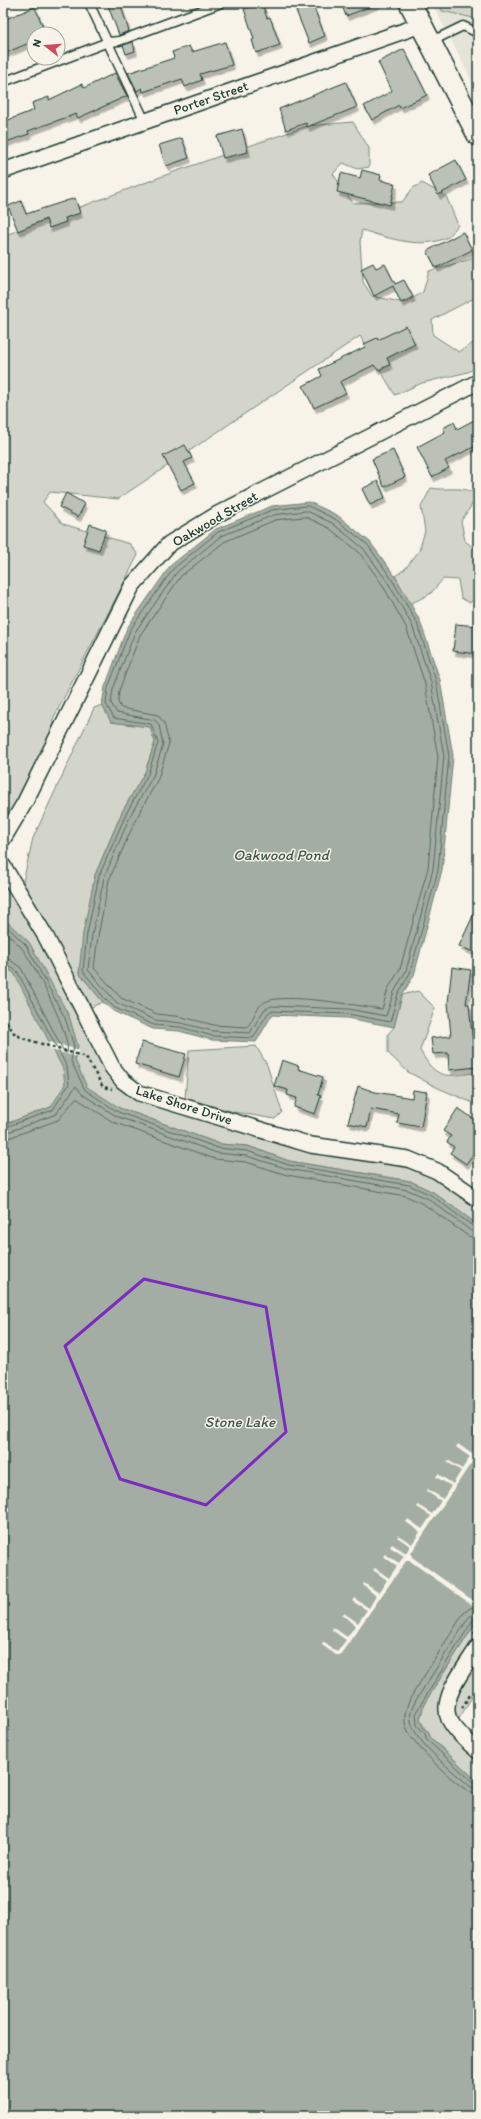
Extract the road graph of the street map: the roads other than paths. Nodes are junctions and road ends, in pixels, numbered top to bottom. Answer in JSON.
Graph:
{"nodes":[{"id":1,"x":89,"y":3,"type":"edge"},
{"id":2,"x":221,"y":3,"type":"edge"},
{"id":3,"x":410,"y":3,"type":"edge"},
{"id":4,"x":478,"y":33,"type":"edge"},
{"id":5,"x":425,"y":34,"type":"junction"},
{"id":6,"x":108,"y":42,"type":"junction"},
{"id":7,"x":3,"y":82,"type":"edge"},
{"id":8,"x":145,"y":120,"type":"junction"},
{"id":9,"x":478,"y":135,"type":"edge"},
{"id":10,"x":3,"y":171,"type":"edge"},
{"id":11,"x":478,"y":382,"type":"edge"},
{"id":12,"x":3,"y":839,"type":"edge"},
{"id":13,"x":3,"y":866,"type":"edge"},
{"id":14,"x":478,"y":1198,"type":"edge"},
{"id":15,"x":478,"y":1647,"type":"edge"},
{"id":16,"x":478,"y":1751,"type":"edge"}],
"edges":[{"from":1,"to":6,"type":"lane"},
{"from":2,"to":6,"type":"lane"},
{"from":3,"to":5,"type":"street"},
{"from":4,"to":5,"type":"lane"},
{"from":5,"to":8,"type":"street","name":"Porter Street"},
{"from":5,"to":9,"type":"street"},
{"from":6,"to":7,"type":"lane"},
{"from":6,"to":8,"type":"lane"},
{"from":8,"to":10,"type":"street","name":"Porter Street"},
{"from":11,"to":12,"type":"street","name":"Oakwood Street"},
{"from":13,"to":14,"type":"street","name":"Lake Shore Drive"},
{"from":15,"to":16,"type":"street"}]}
